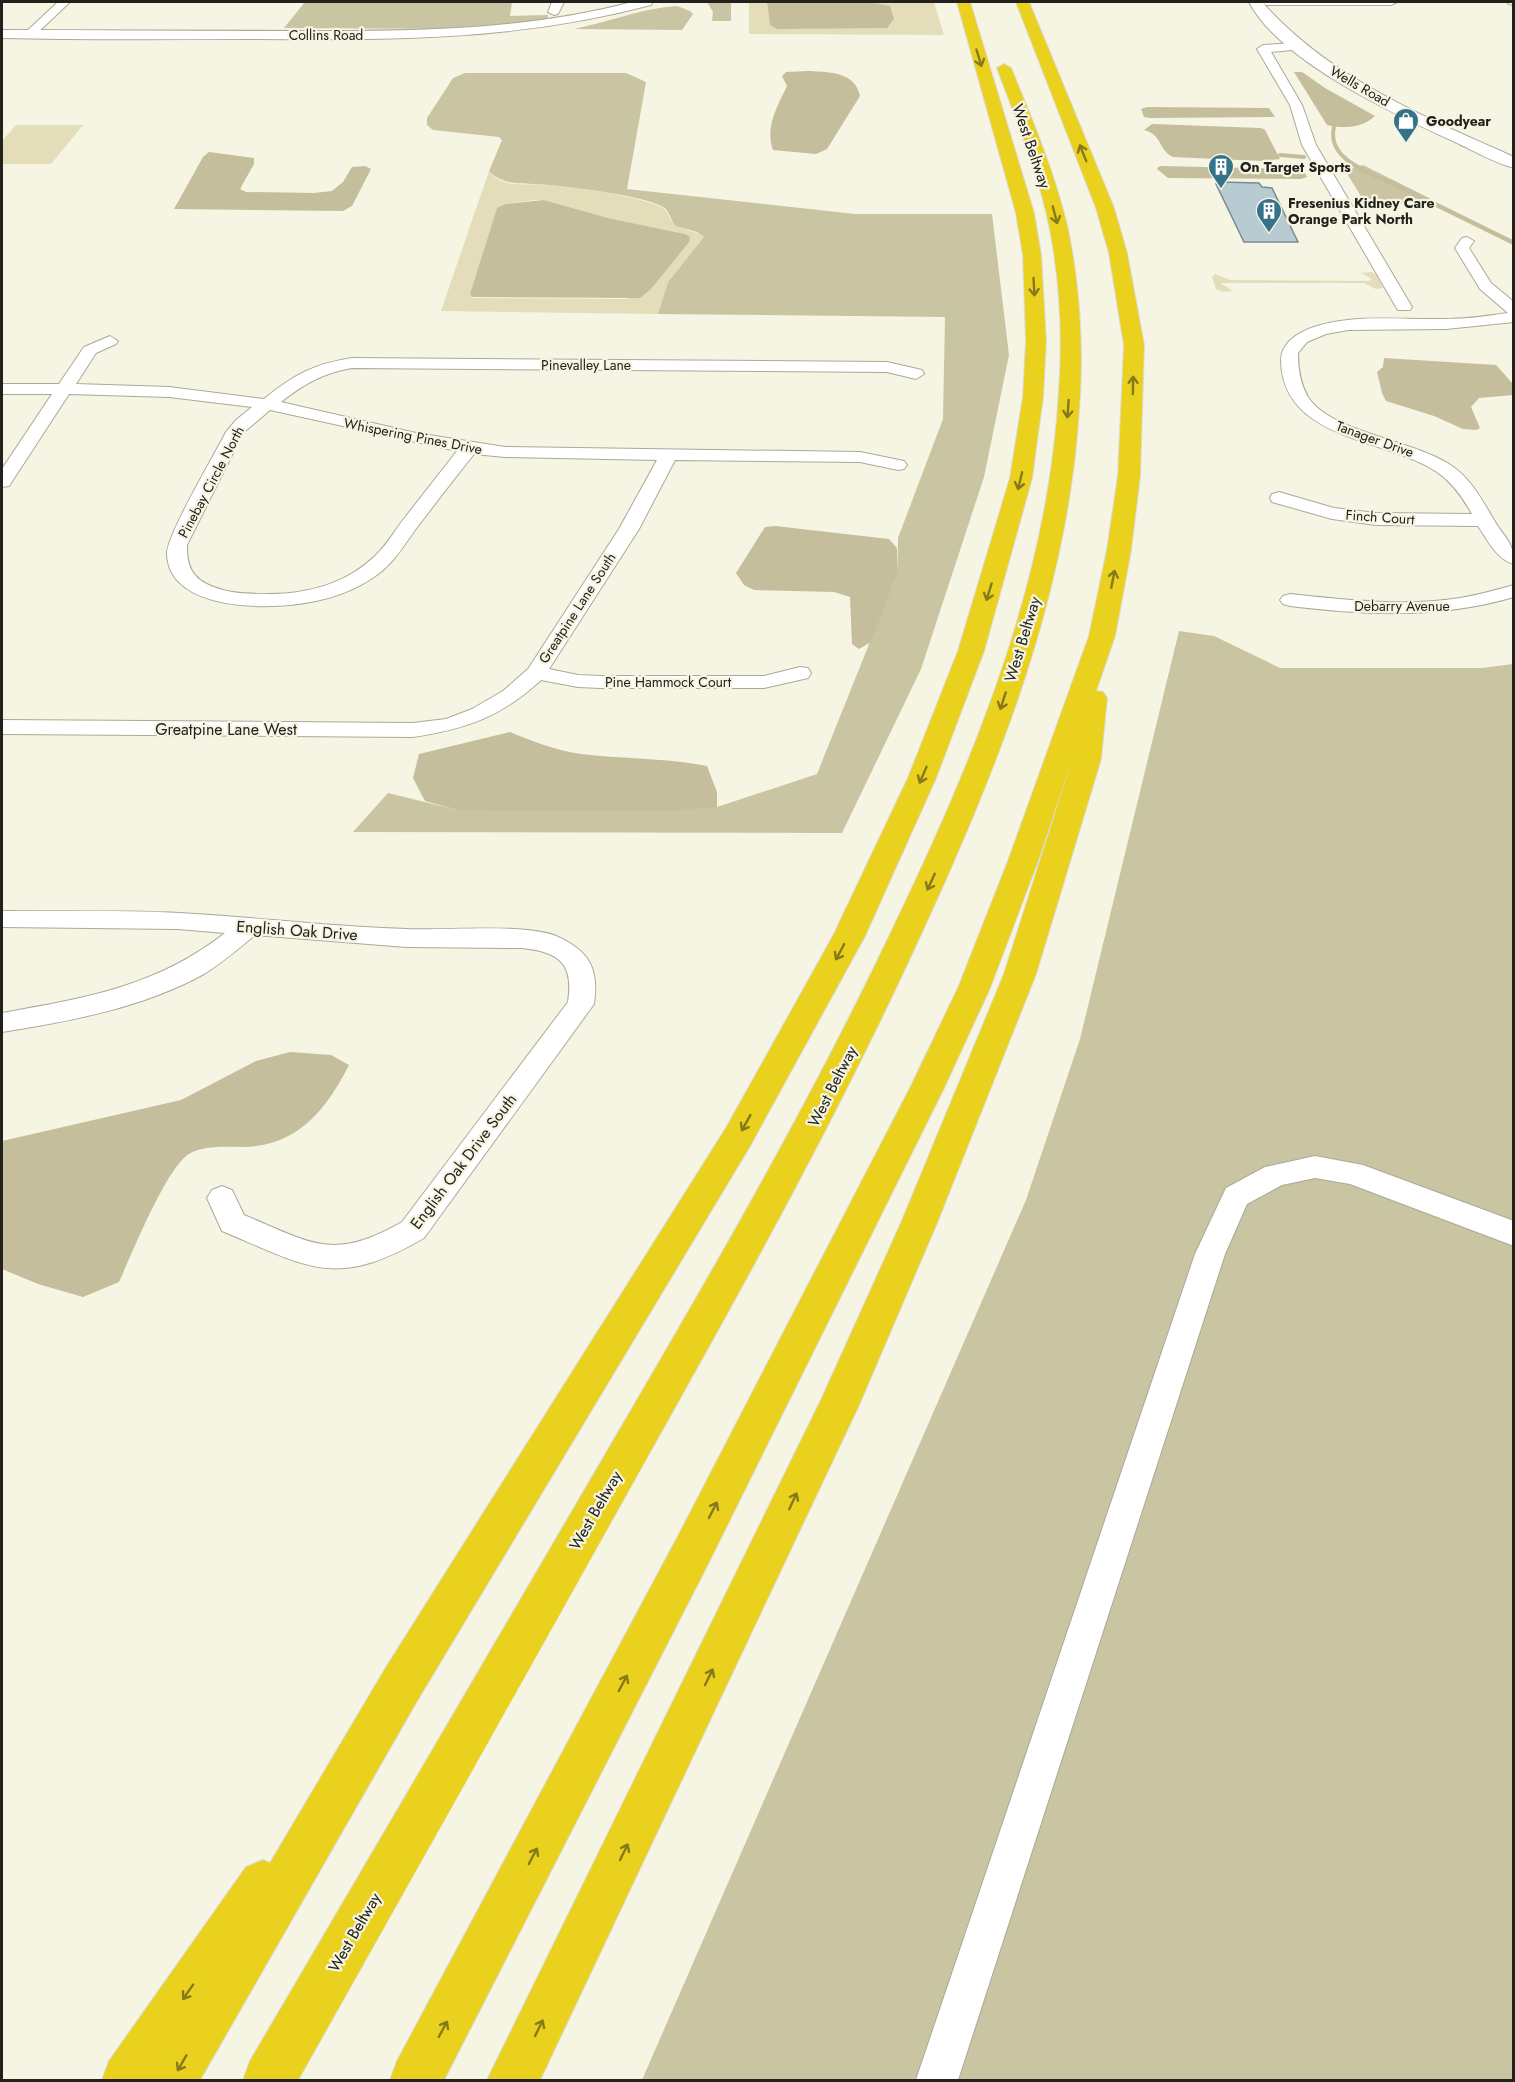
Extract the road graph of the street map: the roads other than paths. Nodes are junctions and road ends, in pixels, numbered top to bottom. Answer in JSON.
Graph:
{"nodes":[{"id":1,"x":64,"y":2,"type":"edge"},
{"id":2,"x":646,"y":2,"type":"edge"},
{"id":3,"x":963,"y":2,"type":"edge"},
{"id":4,"x":980,"y":2,"type":"edge"},
{"id":5,"x":1022,"y":2,"type":"edge"},
{"id":6,"x":1255,"y":2,"type":"edge"},
{"id":7,"x":1272,"y":2,"type":"edge"},
{"id":8,"x":1390,"y":2,"type":"edge"},
{"id":9,"x":2,"y":34,"type":"edge"},
{"id":10,"x":30,"y":34,"type":"junction"},
{"id":11,"x":1298,"y":47,"type":"junction"},
{"id":12,"x":1514,"y":150,"type":"edge"},
{"id":13,"x":1514,"y":162,"type":"edge"},
{"id":14,"x":1467,"y":241,"type":"dead end"},
{"id":15,"x":1404,"y":307,"type":"dead end"},
{"id":16,"x":1514,"y":310,"type":"edge"},
{"id":17,"x":1514,"y":317,"type":"edge"},
{"id":18,"x":110,"y":341,"type":"dead end"},
{"id":19,"x":916,"y":374,"type":"dead end"},
{"id":20,"x":2,"y":389,"type":"edge"},
{"id":21,"x":64,"y":390,"type":"junction"},
{"id":22,"x":267,"y":404,"type":"junction"},
{"id":23,"x":468,"y":449,"type":"junction"},
{"id":24,"x":668,"y":455,"type":"junction"},
{"id":25,"x":898,"y":465,"type":"dead end"},
{"id":26,"x":2,"y":482,"type":"edge"},
{"id":27,"x":1279,"y":498,"type":"dead end"},
{"id":28,"x":1484,"y":520,"type":"junction"},
{"id":29,"x":1514,"y":558,"type":"edge"},
{"id":30,"x":1514,"y":591,"type":"edge"},
{"id":31,"x":1290,"y":600,"type":"dead end"},
{"id":32,"x":1102,"y":636,"type":"junction"},
{"id":33,"x":536,"y":673,"type":"junction"},
{"id":34,"x":800,"y":673,"type":"dead end"},
{"id":35,"x":450,"y":725,"type":"joint"},
{"id":36,"x":2,"y":727,"type":"edge"},
{"id":37,"x":2,"y":919,"type":"edge"},
{"id":38,"x":250,"y":927,"type":"junction"},
{"id":39,"x":581,"y":970,"type":"joint"},
{"id":40,"x":2,"y":1022,"type":"edge"},
{"id":41,"x":222,"y":1198,"type":"dead end"},
{"id":42,"x":1514,"y":1234,"type":"edge"},
{"id":43,"x":401,"y":1685,"type":"junction"},
{"id":44,"x":128,"y":2080,"type":"edge"},
{"id":45,"x":171,"y":2080,"type":"edge"},
{"id":46,"x":269,"y":2080,"type":"edge"},
{"id":47,"x":416,"y":2080,"type":"edge"},
{"id":48,"x":513,"y":2080,"type":"edge"},
{"id":49,"x":937,"y":2080,"type":"edge"}],
"edges":[{"from":1,"to":10,"type":"street"},
{"from":2,"to":10,"type":"main road","name":"Collins Road"},
{"from":3,"to":43,"type":"highway","one_way":true},
{"from":4,"to":46,"type":"highway","name":"West Beltway","one_way":true},
{"from":32,"to":5,"type":"highway","one_way":true},
{"from":6,"to":11,"type":"main road","name":"Wells Road"},
{"from":7,"to":8,"type":"street"},
{"from":7,"to":12,"type":"main road","name":"Wells Road"},
{"from":9,"to":10,"type":"main road","name":"Collins Road"},
{"from":11,"to":13,"type":"main road","name":"Wells Road"},
{"from":11,"to":15,"type":"street"},
{"from":14,"to":16,"type":"street"},
{"from":17,"to":28,"type":"street","name":"Tanager Drive"},
{"from":18,"to":21,"type":"street"},
{"from":19,"to":22,"type":"street","name":"Pinevalley Lane"},
{"from":20,"to":21,"type":"street","name":"Whispering Pines Drive"},
{"from":21,"to":22,"type":"street","name":"Whispering Pines Drive"},
{"from":21,"to":26,"type":"street"},
{"from":22,"to":23,"type":"street","name":"Whispering Pines Drive"},
{"from":22,"to":23,"type":"street","name":"Pinebay Circle North"},
{"from":23,"to":24,"type":"street","name":"Whispering Pines Drive"},
{"from":24,"to":25,"type":"street","name":"Whispering Pines Drive"},
{"from":24,"to":33,"type":"street","name":"Greatpine Lane South"},
{"from":27,"to":28,"type":"street","name":"Finch Court"},
{"from":28,"to":29,"type":"street","name":"Tanager Drive"},
{"from":30,"to":31,"type":"street","name":"Debarry Avenue"},
{"from":47,"to":32,"type":"highway","one_way":true},
{"from":48,"to":32,"type":"highway","one_way":true},
{"from":33,"to":34,"type":"street","name":"Pine Hammock Court"},
{"from":33,"to":35,"type":"street","name":"Greatpine Lane South"},
{"from":35,"to":36,"type":"street","name":"Greatpine Lane West"},
{"from":37,"to":38,"type":"street","name":"English Oak Drive"},
{"from":38,"to":39,"type":"street","name":"English Oak Drive"},
{"from":38,"to":40,"type":"street"},
{"from":39,"to":41,"type":"street","name":"English Oak Drive South"},
{"from":42,"to":49,"type":"street"},
{"from":43,"to":44,"type":"highway","one_way":true},
{"from":43,"to":45,"type":"highway","one_way":true}]}
